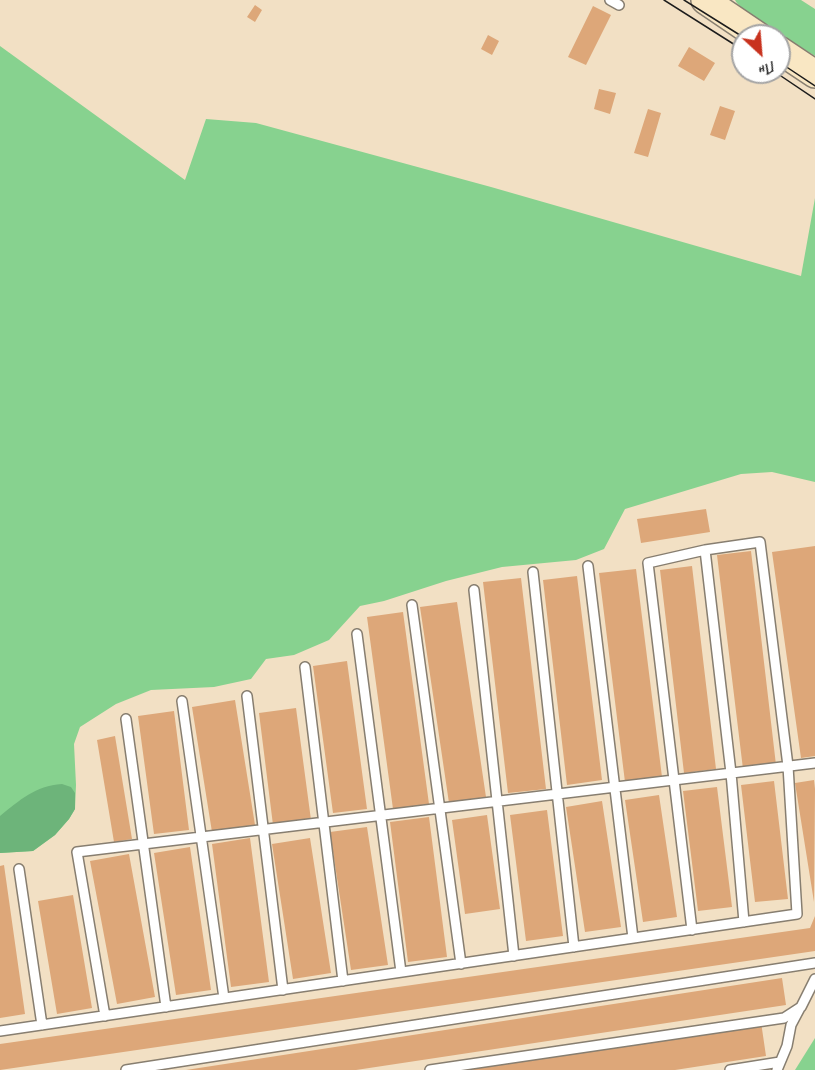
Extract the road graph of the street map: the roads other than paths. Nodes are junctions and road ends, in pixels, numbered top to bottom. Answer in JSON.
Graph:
{"nodes":[{"id":1,"x":705,"y":0,"type":"edge"},
{"id":2,"x":740,"y":24,"type":"edge"},
{"id":3,"x":791,"y":58,"type":"edge"},
{"id":4,"x":791,"y":59,"type":"edge"},
{"id":5,"x":815,"y":74,"type":"edge"},
{"id":6,"x":815,"y":79,"type":"edge"},
{"id":7,"x":705,"y":550,"type":"junction"},
{"id":8,"x":588,"y":566,"type":"dead end"},
{"id":9,"x":533,"y":573,"type":"dead end"},
{"id":10,"x":474,"y":590,"type":"dead end"},
{"id":11,"x":412,"y":605,"type":"dead end"},
{"id":12,"x":357,"y":633,"type":"dead end"},
{"id":13,"x":305,"y":667,"type":"dead end"},
{"id":14,"x":247,"y":696,"type":"dead end"},
{"id":15,"x":182,"y":701,"type":"dead end"},
{"id":16,"x":126,"y":719,"type":"dead end"},
{"id":17,"x":815,"y":763,"type":"edge"},
{"id":18,"x":788,"y":766,"type":"junction"},
{"id":19,"x":731,"y":773,"type":"junction"},
{"id":20,"x":674,"y":780,"type":"junction"},
{"id":21,"x":615,"y":787,"type":"junction"},
{"id":22,"x":557,"y":794,"type":"junction"},
{"id":23,"x":498,"y":801,"type":"junction"},
{"id":24,"x":440,"y":809,"type":"junction"},
{"id":25,"x":381,"y":816,"type":"junction"},
{"id":26,"x":324,"y":822,"type":"junction"},
{"id":27,"x":264,"y":830,"type":"junction"},
{"id":28,"x":201,"y":837,"type":"junction"},
{"id":29,"x":143,"y":844,"type":"junction"},
{"id":30,"x":19,"y":869,"type":"dead end"},
{"id":31,"x":744,"y":922,"type":"junction"},
{"id":32,"x":692,"y":930,"type":"junction"},
{"id":33,"x":633,"y":938,"type":"junction"},
{"id":34,"x":574,"y":947,"type":"junction"},
{"id":35,"x":514,"y":956,"type":"junction"},
{"id":36,"x":815,"y":963,"type":"edge"},
{"id":37,"x":461,"y":964,"type":"junction"},
{"id":38,"x":401,"y":972,"type":"junction"},
{"id":39,"x":815,"y":979,"type":"edge"},
{"id":40,"x":343,"y":981,"type":"junction"},
{"id":41,"x":283,"y":990,"type":"junction"},
{"id":42,"x":224,"y":999,"type":"junction"},
{"id":43,"x":801,"y":1006,"type":"junction"},
{"id":44,"x":166,"y":1007,"type":"junction"},
{"id":45,"x":105,"y":1016,"type":"junction"},
{"id":46,"x":42,"y":1025,"type":"junction"},
{"id":47,"x":0,"y":1031,"type":"edge"},
{"id":48,"x":778,"y":1066,"type":"edge"},
{"id":49,"x":126,"y":1070,"type":"edge"},
{"id":50,"x":430,"y":1070,"type":"edge"},
{"id":51,"x":730,"y":1070,"type":"edge"}],
"edges":[{"from":1,"to":2,"type":"main road"},
{"from":3,"to":5,"type":"main road"},
{"from":4,"to":6,"type":"main road"},
{"from":7,"to":18,"type":"lane"},
{"from":7,"to":19,"type":"lane"},
{"from":7,"to":20,"type":"lane"},
{"from":8,"to":21,"type":"lane"},
{"from":9,"to":22,"type":"lane"},
{"from":10,"to":23,"type":"lane"},
{"from":11,"to":24,"type":"lane"},
{"from":12,"to":25,"type":"lane"},
{"from":13,"to":26,"type":"lane"},
{"from":14,"to":27,"type":"lane"},
{"from":15,"to":28,"type":"lane"},
{"from":16,"to":29,"type":"lane"},
{"from":17,"to":18,"type":"lane"},
{"from":18,"to":19,"type":"lane"},
{"from":18,"to":31,"type":"lane"},
{"from":19,"to":20,"type":"lane"},
{"from":19,"to":31,"type":"lane"},
{"from":20,"to":21,"type":"lane"},
{"from":20,"to":32,"type":"lane"},
{"from":21,"to":22,"type":"lane"},
{"from":21,"to":33,"type":"lane"},
{"from":22,"to":23,"type":"lane"},
{"from":22,"to":34,"type":"lane"},
{"from":23,"to":24,"type":"lane"},
{"from":23,"to":35,"type":"lane"},
{"from":24,"to":25,"type":"lane"},
{"from":24,"to":37,"type":"lane"},
{"from":25,"to":26,"type":"lane"},
{"from":25,"to":38,"type":"lane"},
{"from":26,"to":27,"type":"lane"},
{"from":26,"to":40,"type":"lane"},
{"from":27,"to":28,"type":"lane"},
{"from":27,"to":41,"type":"lane"},
{"from":28,"to":29,"type":"lane"},
{"from":28,"to":42,"type":"lane"},
{"from":29,"to":44,"type":"lane"},
{"from":29,"to":45,"type":"lane"},
{"from":30,"to":46,"type":"lane"},
{"from":31,"to":32,"type":"lane"},
{"from":32,"to":33,"type":"lane"},
{"from":33,"to":34,"type":"lane"},
{"from":34,"to":35,"type":"lane"},
{"from":35,"to":37,"type":"lane"},
{"from":36,"to":49,"type":"lane"},
{"from":37,"to":38,"type":"lane"},
{"from":38,"to":40,"type":"lane"},
{"from":39,"to":43,"type":"lane"},
{"from":40,"to":41,"type":"lane"},
{"from":41,"to":42,"type":"lane"},
{"from":42,"to":44,"type":"lane"},
{"from":43,"to":48,"type":"lane"},
{"from":43,"to":50,"type":"lane"},
{"from":44,"to":45,"type":"lane"},
{"from":45,"to":46,"type":"lane"},
{"from":46,"to":47,"type":"lane"},
{"from":48,"to":51,"type":"lane"}]}
